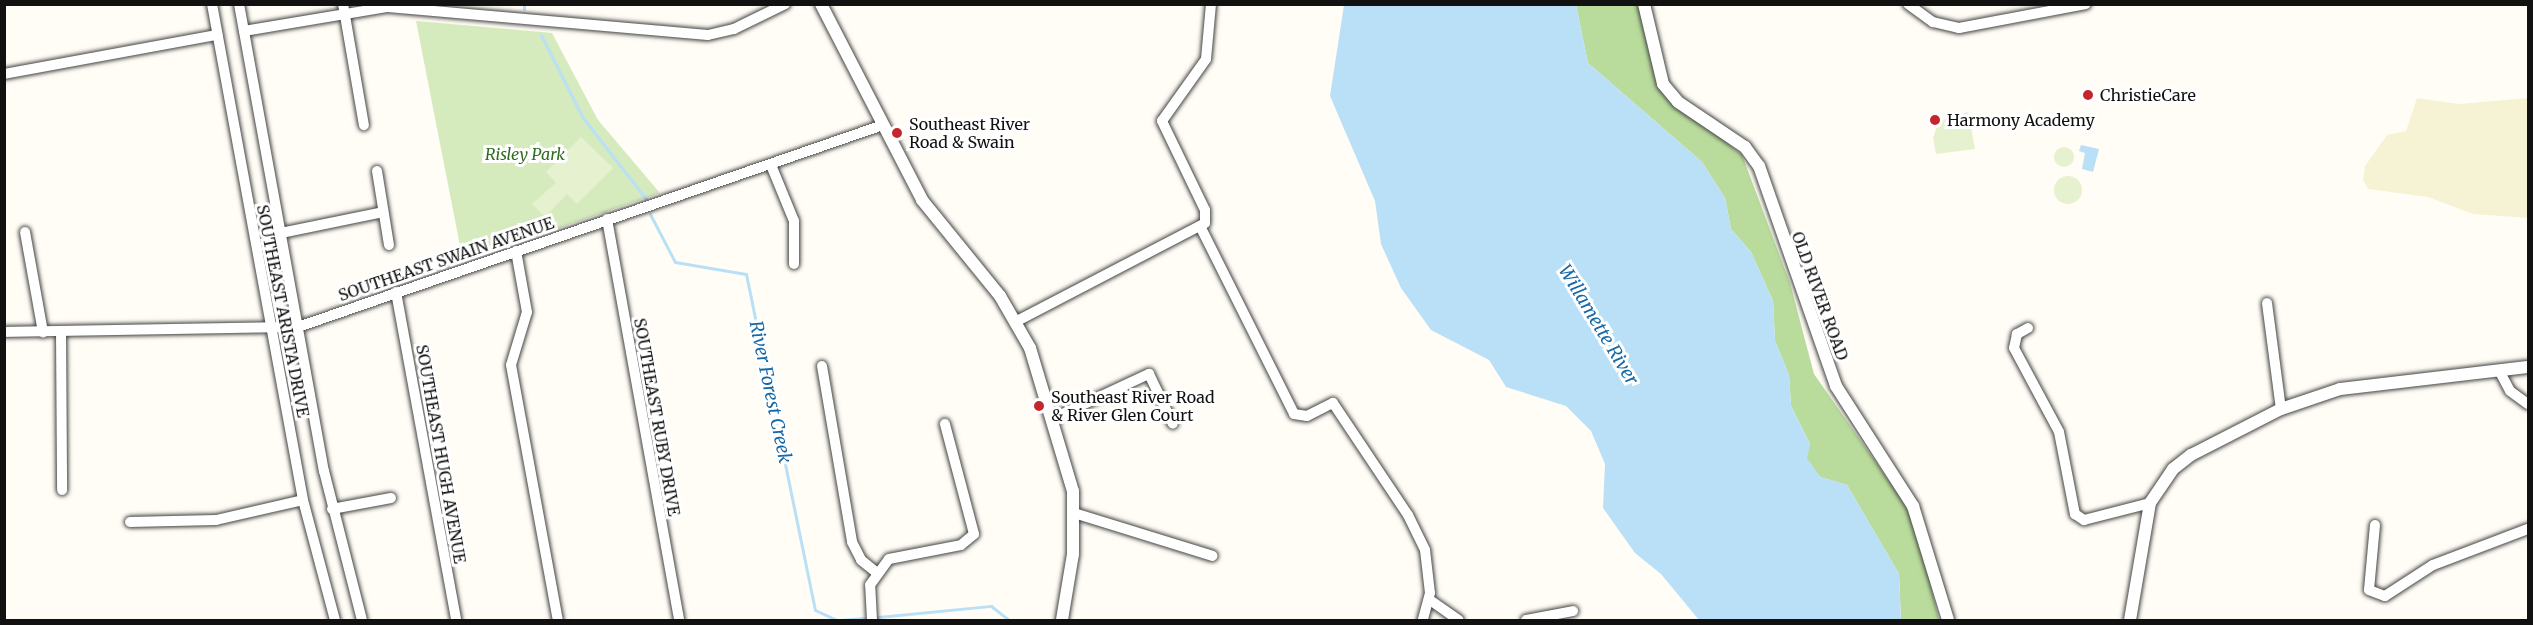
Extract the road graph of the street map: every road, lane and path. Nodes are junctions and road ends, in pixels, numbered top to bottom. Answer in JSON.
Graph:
{"nodes":[{"id":1,"x":212,"y":4,"type":"edge"},
{"id":2,"x":239,"y":4,"type":"edge"},
{"id":3,"x":785,"y":4,"type":"edge"},
{"id":4,"x":821,"y":4,"type":"edge"},
{"id":5,"x":1211,"y":4,"type":"edge"},
{"id":6,"x":1644,"y":4,"type":"edge"},
{"id":7,"x":1908,"y":4,"type":"edge"},
{"id":8,"x":2086,"y":4,"type":"edge"},
{"id":9,"x":343,"y":8,"type":"edge"},
{"id":10,"x":244,"y":31,"type":"junction"},
{"id":11,"x":217,"y":35,"type":"junction"},
{"id":12,"x":4,"y":74,"type":"edge"},
{"id":13,"x":364,"y":125,"type":"dead end"},
{"id":14,"x":883,"y":125,"type":"junction"},
{"id":15,"x":771,"y":165,"type":"junction"},
{"id":16,"x":377,"y":171,"type":"dead end"},
{"id":17,"x":383,"y":212,"type":"junction"},
{"id":18,"x":607,"y":219,"type":"junction"},
{"id":19,"x":1201,"y":228,"type":"junction"},
{"id":20,"x":25,"y":231,"type":"dead end"},
{"id":21,"x":281,"y":233,"type":"junction"},
{"id":22,"x":389,"y":245,"type":"dead end"},
{"id":23,"x":516,"y":251,"type":"junction"},
{"id":24,"x":794,"y":264,"type":"dead end"},
{"id":25,"x":396,"y":292,"type":"junction"},
{"id":26,"x":2267,"y":303,"type":"dead end"},
{"id":27,"x":1017,"y":321,"type":"junction"},
{"id":28,"x":298,"y":327,"type":"junction"},
{"id":29,"x":2028,"y":328,"type":"dead end"},
{"id":30,"x":271,"y":330,"type":"junction"},
{"id":31,"x":4,"y":332,"type":"edge"},
{"id":32,"x":43,"y":332,"type":"junction"},
{"id":33,"x":61,"y":332,"type":"junction"},
{"id":34,"x":822,"y":366,"type":"dead end"},
{"id":35,"x":2529,"y":367,"type":"edge"},
{"id":36,"x":2502,"y":374,"type":"junction"},
{"id":37,"x":2529,"y":404,"type":"edge"},
{"id":38,"x":2281,"y":409,"type":"junction"},
{"id":39,"x":1054,"y":418,"type":"junction"},
{"id":40,"x":945,"y":424,"type":"dead end"},
{"id":41,"x":1173,"y":424,"type":"dead end"},
{"id":42,"x":62,"y":490,"type":"dead end"},
{"id":43,"x":391,"y":498,"type":"dead end"},
{"id":44,"x":303,"y":500,"type":"junction"},
{"id":45,"x":2150,"y":503,"type":"junction"},
{"id":46,"x":332,"y":510,"type":"junction"},
{"id":47,"x":1074,"y":513,"type":"junction"},
{"id":48,"x":130,"y":522,"type":"dead end"},
{"id":49,"x":2376,"y":525,"type":"dead end"},
{"id":50,"x":2529,"y":529,"type":"edge"},
{"id":51,"x":1213,"y":556,"type":"dead end"},
{"id":52,"x":877,"y":573,"type":"junction"},
{"id":53,"x":1430,"y":600,"type":"junction"},
{"id":54,"x":1573,"y":611,"type":"dead end"},
{"id":55,"x":1528,"y":620,"type":"edge"},
{"id":56,"x":334,"y":621,"type":"edge"},
{"id":57,"x":362,"y":621,"type":"edge"},
{"id":58,"x":456,"y":621,"type":"edge"},
{"id":59,"x":558,"y":621,"type":"edge"},
{"id":60,"x":679,"y":621,"type":"edge"},
{"id":61,"x":872,"y":621,"type":"edge"},
{"id":62,"x":1062,"y":621,"type":"edge"},
{"id":63,"x":1423,"y":621,"type":"edge"},
{"id":64,"x":1459,"y":621,"type":"edge"},
{"id":65,"x":1948,"y":621,"type":"edge"},
{"id":66,"x":2130,"y":621,"type":"edge"}],
"edges":[{"from":1,"to":11,"type":"street","name":"SOUTHEAST ARISTA DRIVE"},
{"from":2,"to":10,"type":"street","name":"SOUTHEAST ARISTA DRIVE"},
{"from":3,"to":9,"type":"street"},
{"from":4,"to":14,"type":"street"},
{"from":5,"to":19,"type":"street"},
{"from":6,"to":65,"type":"street","name":"OLD RIVER ROAD"},
{"from":7,"to":8,"type":"street"},
{"from":9,"to":10,"type":"street"},
{"from":9,"to":13,"type":"street"},
{"from":10,"to":21,"type":"street","name":"SOUTHEAST ARISTA DRIVE"},
{"from":11,"to":12,"type":"street"},
{"from":11,"to":30,"type":"street","name":"SOUTHEAST ARISTA DRIVE"},
{"from":14,"to":15,"type":"street","name":"SOUTHEAST SWAIN AVENUE"},
{"from":14,"to":27,"type":"street"},
{"from":15,"to":18,"type":"street","name":"SOUTHEAST SWAIN AVENUE"},
{"from":15,"to":24,"type":"street"},
{"from":16,"to":17,"type":"street"},
{"from":17,"to":21,"type":"street"},
{"from":17,"to":22,"type":"street"},
{"from":18,"to":23,"type":"street","name":"SOUTHEAST SWAIN AVENUE"},
{"from":18,"to":60,"type":"street","name":"SOUTHEAST RUBY DRIVE"},
{"from":19,"to":27,"type":"street"},
{"from":19,"to":53,"type":"street"},
{"from":20,"to":32,"type":"street"},
{"from":21,"to":28,"type":"street","name":"SOUTHEAST ARISTA DRIVE"},
{"from":23,"to":25,"type":"street","name":"SOUTHEAST SWAIN AVENUE"},
{"from":23,"to":59,"type":"street"},
{"from":25,"to":28,"type":"street","name":"SOUTHEAST SWAIN AVENUE"},
{"from":25,"to":58,"type":"street","name":"SOUTHEAST HUGH AVENUE"},
{"from":26,"to":38,"type":"street"},
{"from":27,"to":39,"type":"street"},
{"from":28,"to":30,"type":"street","name":"SOUTHEAST SWAIN AVENUE"},
{"from":28,"to":46,"type":"street","name":"SOUTHEAST ARISTA DRIVE"},
{"from":29,"to":45,"type":"street"},
{"from":30,"to":33,"type":"street","name":"SOUTHEAST SWAIN AVENUE"},
{"from":30,"to":44,"type":"street","name":"SOUTHEAST ARISTA DRIVE"},
{"from":31,"to":32,"type":"street","name":"SOUTHEAST SWAIN AVENUE"},
{"from":32,"to":33,"type":"street","name":"SOUTHEAST SWAIN AVENUE"},
{"from":33,"to":42,"type":"street"},
{"from":34,"to":52,"type":"street"},
{"from":35,"to":36,"type":"street"},
{"from":36,"to":37,"type":"street"},
{"from":36,"to":38,"type":"street"},
{"from":38,"to":45,"type":"street"},
{"from":39,"to":41,"type":"street"},
{"from":39,"to":47,"type":"street"},
{"from":40,"to":52,"type":"street"},
{"from":43,"to":46,"type":"street"},
{"from":44,"to":48,"type":"street"},
{"from":44,"to":56,"type":"street","name":"SOUTHEAST ARISTA DRIVE"},
{"from":45,"to":66,"type":"street"},
{"from":46,"to":57,"type":"street","name":"SOUTHEAST ARISTA DRIVE"},
{"from":47,"to":51,"type":"street"},
{"from":47,"to":62,"type":"street"},
{"from":49,"to":50,"type":"street"},
{"from":52,"to":61,"type":"street"},
{"from":53,"to":63,"type":"street"},
{"from":53,"to":64,"type":"street"},
{"from":54,"to":55,"type":"street"}]}
